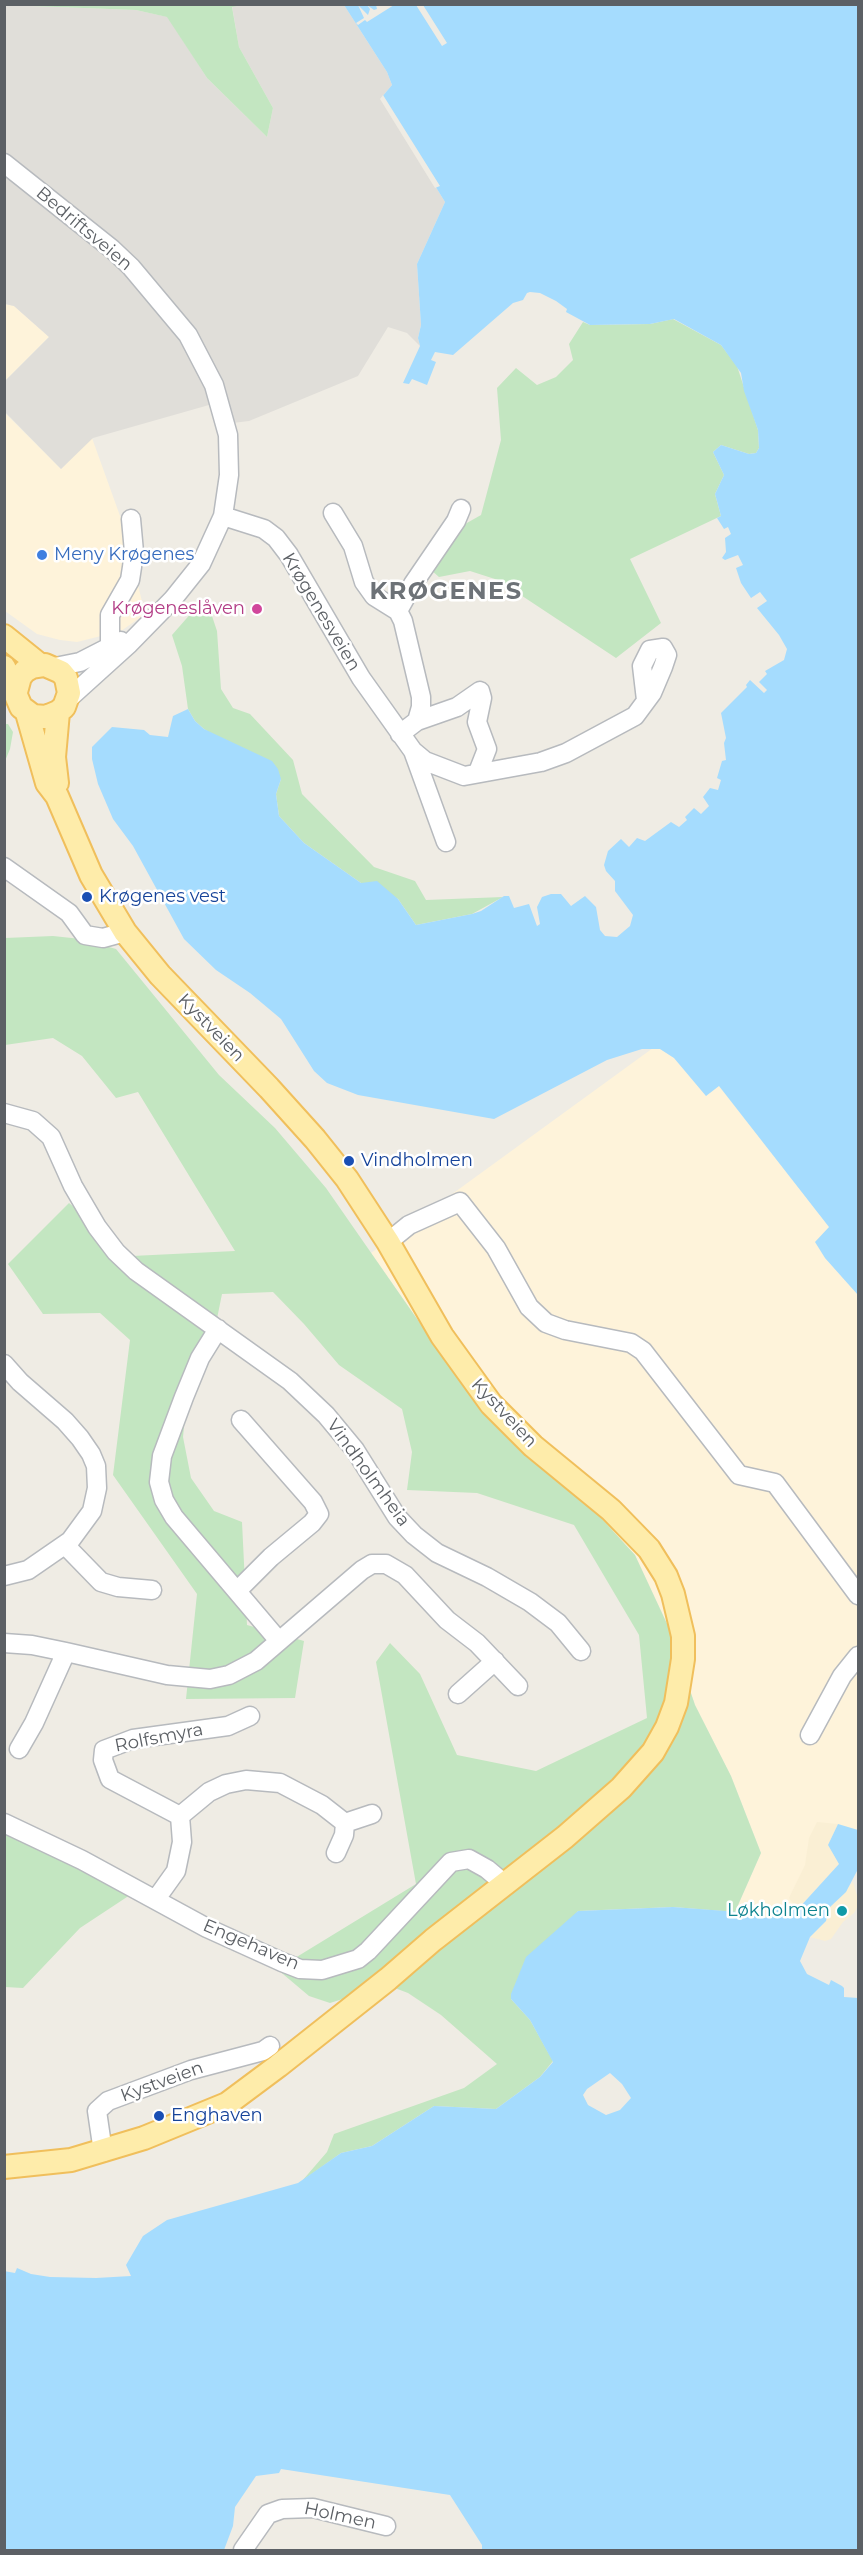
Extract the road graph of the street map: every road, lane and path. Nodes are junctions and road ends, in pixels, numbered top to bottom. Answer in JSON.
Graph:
{"nodes":[{"id":1,"x":4,"y":163,"type":"edge"},
{"id":2,"x":461,"y":509,"type":"dead end"},
{"id":3,"x":333,"y":513,"type":"dead end"},
{"id":4,"x":223,"y":516,"type":"junction"},
{"id":5,"x":131,"y":519,"type":"dead end"},
{"id":6,"x":398,"y":611,"type":"junction"},
{"id":7,"x":154,"y":619,"type":"junction"},
{"id":8,"x":4,"y":636,"type":"edge"},
{"id":9,"x":110,"y":648,"type":"junction"},
{"id":10,"x":47,"y":666,"type":"junction"},
{"id":11,"x":4,"y":667,"type":"edge"},
{"id":12,"x":16,"y":692,"type":"junction"},
{"id":13,"x":646,"y":700,"type":"dead end"},
{"id":14,"x":63,"y":706,"type":"junction"},
{"id":15,"x":27,"y":713,"type":"junction"},
{"id":16,"x":417,"y":721,"type":"junction"},
{"id":17,"x":400,"y":734,"type":"junction"},
{"id":18,"x":413,"y":751,"type":"junction"},
{"id":19,"x":478,"y":772,"type":"junction"},
{"id":20,"x":57,"y":796,"type":"junction"},
{"id":21,"x":446,"y":842,"type":"dead end"},
{"id":22,"x":4,"y":867,"type":"edge"},
{"id":23,"x":125,"y":932,"type":"junction"},
{"id":24,"x":4,"y":1113,"type":"edge"},
{"id":25,"x":388,"y":1242,"type":"junction"},
{"id":26,"x":218,"y":1329,"type":"junction"},
{"id":27,"x":4,"y":1364,"type":"edge"},
{"id":28,"x":241,"y":1420,"type":"dead end"},
{"id":29,"x":64,"y":1545,"type":"junction"},
{"id":30,"x":4,"y":1576,"type":"edge"},
{"id":31,"x":152,"y":1590,"type":"dead end"},
{"id":32,"x":238,"y":1590,"type":"junction"},
{"id":33,"x":858,"y":1595,"type":"edge"},
{"id":34,"x":279,"y":1641,"type":"junction"},
{"id":35,"x":4,"y":1643,"type":"edge"},
{"id":36,"x":580,"y":1651,"type":"dead end"},
{"id":37,"x":66,"y":1652,"type":"junction"},
{"id":38,"x":858,"y":1656,"type":"edge"},
{"id":39,"x":495,"y":1661,"type":"junction"},
{"id":40,"x":518,"y":1686,"type":"dead end"},
{"id":41,"x":458,"y":1694,"type":"dead end"},
{"id":42,"x":250,"y":1716,"type":"dead end"},
{"id":43,"x":810,"y":1736,"type":"dead end"},
{"id":44,"x":19,"y":1749,"type":"dead end"},
{"id":45,"x":372,"y":1815,"type":"dead end"},
{"id":46,"x":180,"y":1816,"type":"junction"},
{"id":47,"x":4,"y":1823,"type":"edge"},
{"id":48,"x":345,"y":1824,"type":"junction"},
{"id":49,"x":336,"y":1853,"type":"dead end"},
{"id":50,"x":506,"y":1884,"type":"junction"},
{"id":51,"x":156,"y":1899,"type":"junction"},
{"id":52,"x":274,"y":2056,"type":"junction"},
{"id":53,"x":103,"y":2152,"type":"junction"},
{"id":54,"x":4,"y":2167,"type":"edge"},
{"id":55,"x":386,"y":2526,"type":"dead end"},
{"id":56,"x":243,"y":2550,"type":"edge"}],
"edges":[{"from":1,"to":4,"type":"street","name":"Bedriftsveien"},
{"from":2,"to":6,"type":"street"},
{"from":3,"to":6,"type":"street"},
{"from":4,"to":7,"type":"street","name":"Bedriftsveien"},
{"from":4,"to":17,"type":"street","name":"Krøgenesveien"},
{"from":5,"to":9,"type":"street"},
{"from":6,"to":16,"type":"street"},
{"from":7,"to":9,"type":"street","name":"Bedriftsveien"},
{"from":7,"to":14,"type":"street","name":"Bedriftsveien"},
{"from":8,"to":10,"type":"main road"},
{"from":9,"to":10,"type":"street","name":"Bedriftsveien"},
{"from":10,"to":12,"type":"main road"},
{"from":10,"to":14,"type":"main road"},
{"from":11,"to":12,"type":"main road"},
{"from":12,"to":15,"type":"main road"},
{"from":13,"to":19,"type":"street","name":"Krøgenesveien"},
{"from":14,"to":15,"type":"main road"},
{"from":14,"to":20,"type":"main road","name":"Kystveien"},
{"from":15,"to":20,"type":"main road","name":"Kystveien"},
{"from":16,"to":17,"type":"street"},
{"from":16,"to":19,"type":"street"},
{"from":17,"to":18,"type":"street","name":"Krøgenesveien"},
{"from":18,"to":19,"type":"street","name":"Krøgenesveien"},
{"from":18,"to":21,"type":"street"},
{"from":20,"to":23,"type":"main road","name":"Kystveien"},
{"from":22,"to":23,"type":"street"},
{"from":23,"to":25,"type":"main road","name":"Kystveien"},
{"from":24,"to":26,"type":"street","name":"Vindholmheia"},
{"from":25,"to":33,"type":"street"},
{"from":25,"to":50,"type":"main road","name":"Kystveien"},
{"from":26,"to":32,"type":"street"},
{"from":26,"to":36,"type":"street","name":"Vindholmheia"},
{"from":27,"to":29,"type":"street"},
{"from":28,"to":32,"type":"street"},
{"from":29,"to":30,"type":"street"},
{"from":29,"to":31,"type":"street"},
{"from":32,"to":34,"type":"street"},
{"from":34,"to":37,"type":"street"},
{"from":34,"to":39,"type":"street"},
{"from":35,"to":37,"type":"street"},
{"from":37,"to":44,"type":"street"},
{"from":38,"to":43,"type":"street"},
{"from":39,"to":40,"type":"street"},
{"from":39,"to":41,"type":"street"},
{"from":42,"to":46,"type":"street","name":"Rolfsmyra"},
{"from":45,"to":48,"type":"street"},
{"from":46,"to":48,"type":"street"},
{"from":46,"to":51,"type":"street"},
{"from":47,"to":51,"type":"street","name":"Engehaven"},
{"from":48,"to":49,"type":"street"},
{"from":50,"to":51,"type":"street","name":"Engehaven"},
{"from":50,"to":52,"type":"main road","name":"Kystveien"},
{"from":52,"to":53,"type":"main road","name":"Kystveien"},
{"from":52,"to":53,"type":"street","name":"Kystveien"},
{"from":53,"to":54,"type":"main road","name":"Kystveien"},
{"from":55,"to":56,"type":"street","name":"Holmen"}]}
